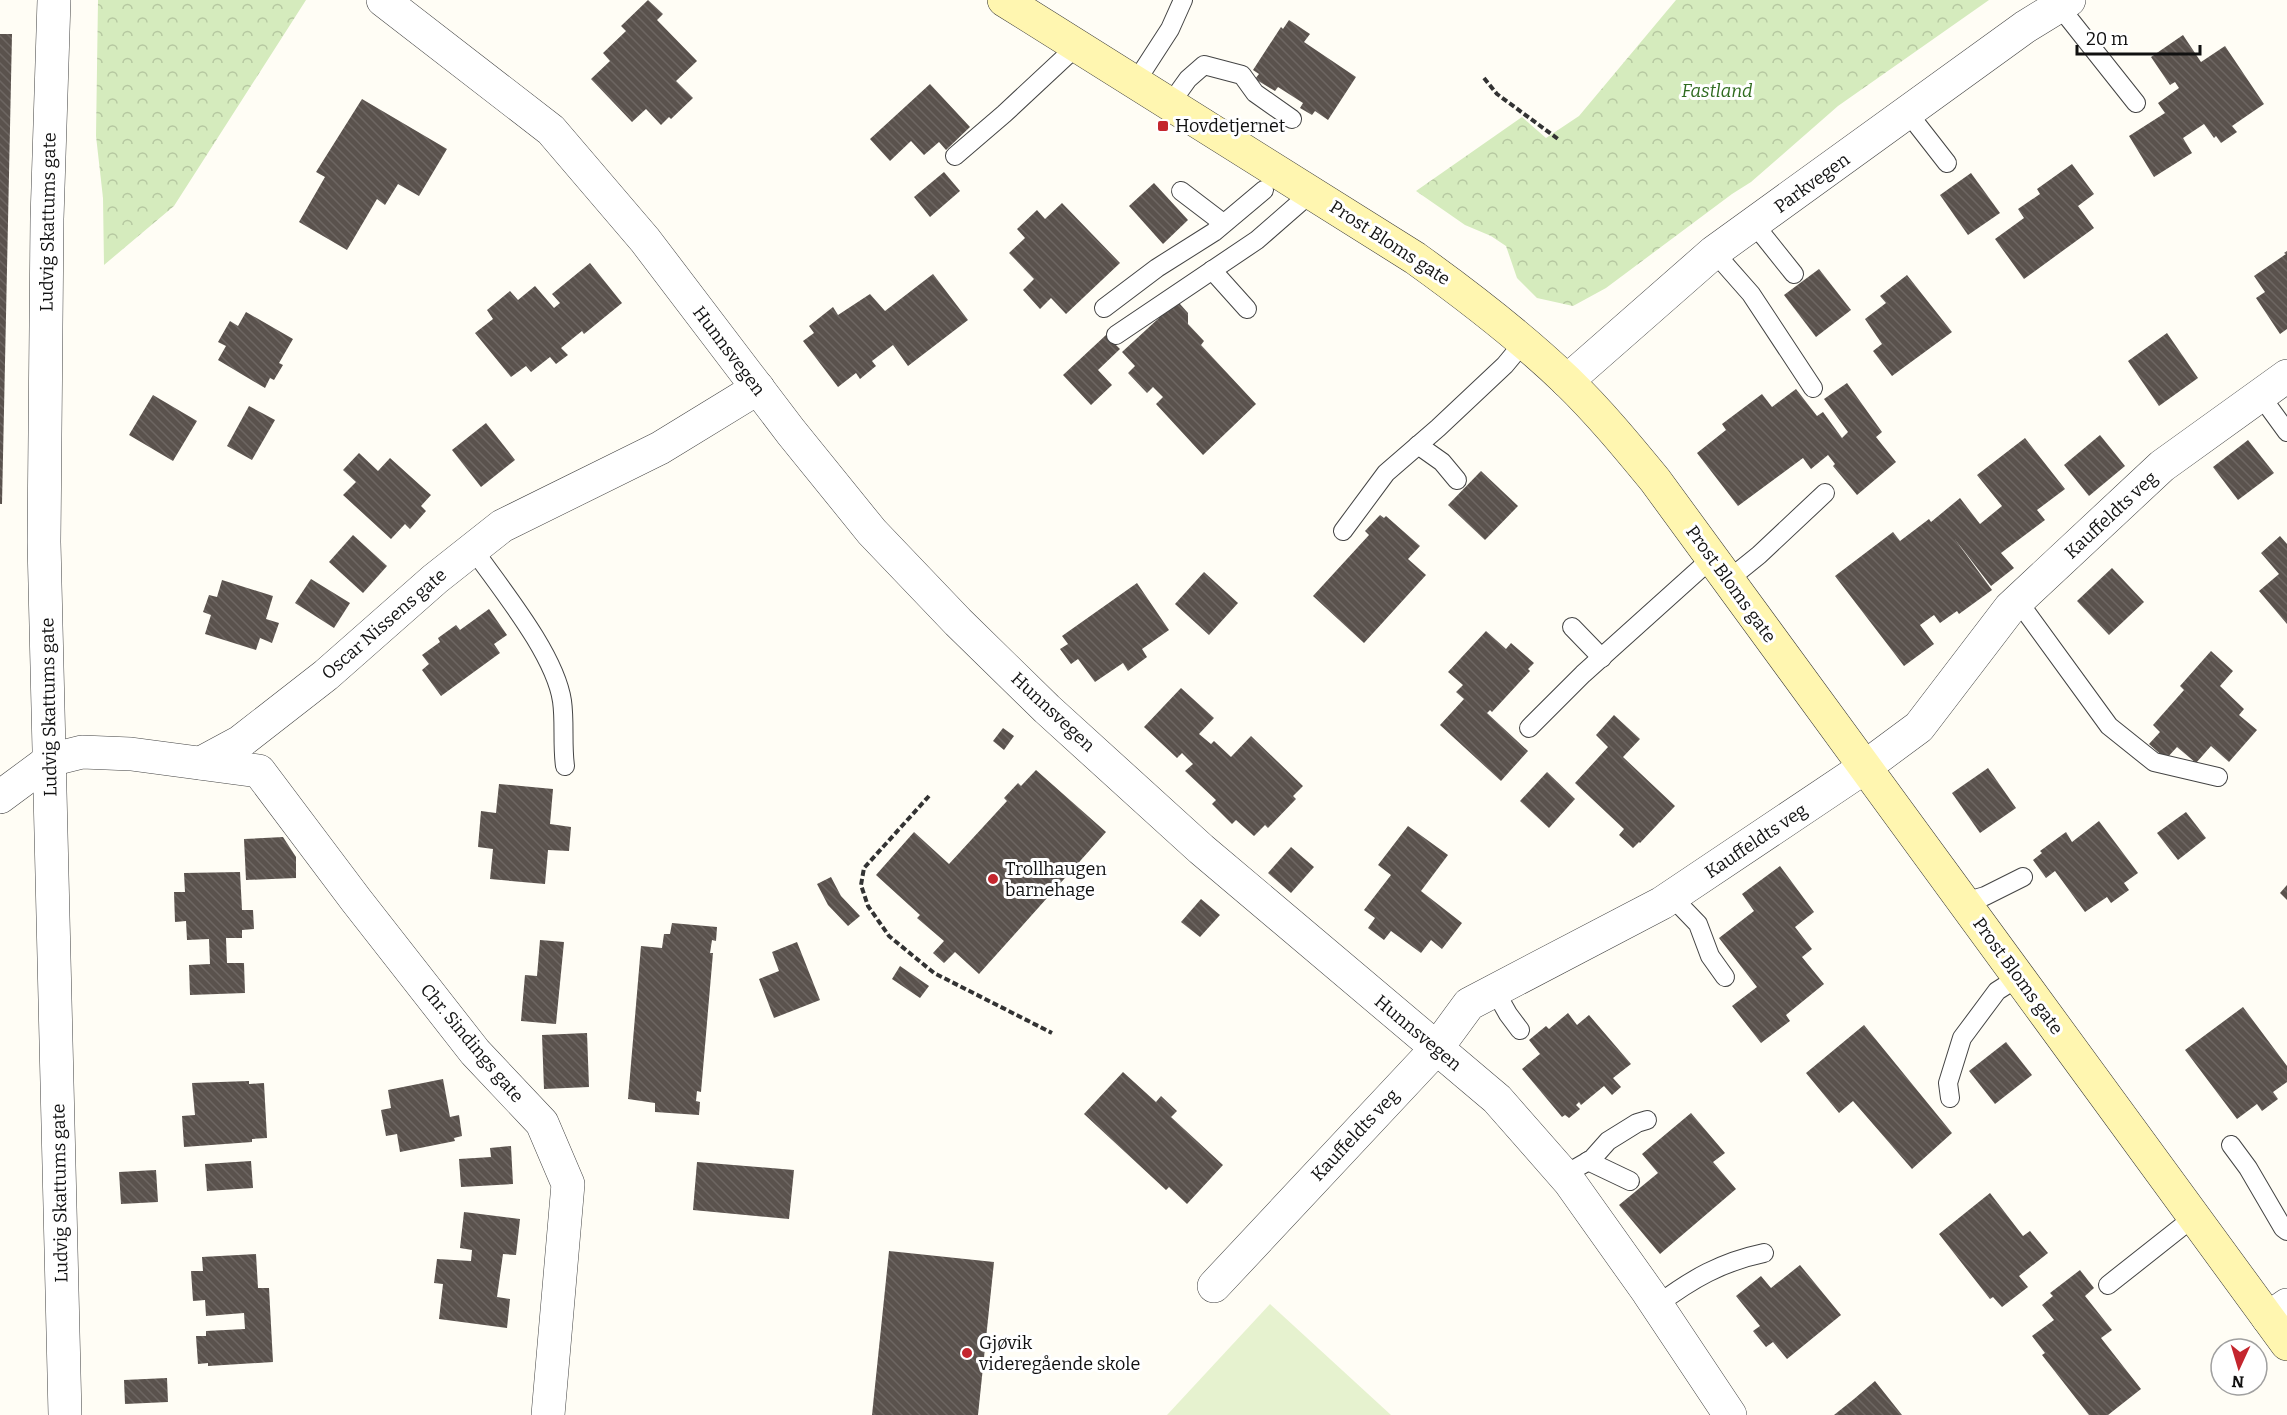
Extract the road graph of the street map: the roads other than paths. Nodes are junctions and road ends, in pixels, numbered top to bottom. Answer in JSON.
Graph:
{"nodes":[{"id":1,"x":54,"y":0,"type":"edge"},
{"id":2,"x":383,"y":0,"type":"edge"},
{"id":3,"x":1004,"y":0,"type":"edge"},
{"id":4,"x":1183,"y":0,"type":"edge"},
{"id":5,"x":2064,"y":3,"type":"edge"},
{"id":6,"x":1077,"y":46,"type":"junction"},
{"id":7,"x":1135,"y":83,"type":"junction"},
{"id":8,"x":2136,"y":103,"type":"dead end"},
{"id":9,"x":1170,"y":105,"type":"junction"},
{"id":10,"x":1908,"y":113,"type":"junction"},
{"id":11,"x":1292,"y":119,"type":"dead end"},
{"id":12,"x":956,"y":156,"type":"dead end"},
{"id":13,"x":1947,"y":163,"type":"dead end"},
{"id":14,"x":1264,"y":190,"type":"dead end"},
{"id":15,"x":1180,"y":191,"type":"dead end"},
{"id":16,"x":1312,"y":192,"type":"junction"},
{"id":17,"x":1223,"y":224,"type":"junction"},
{"id":18,"x":1754,"y":224,"type":"junction"},
{"id":19,"x":1714,"y":252,"type":"junction"},
{"id":20,"x":1212,"y":270,"type":"junction"},
{"id":21,"x":1794,"y":274,"type":"dead end"},
{"id":22,"x":1104,"y":308,"type":"dead end"},
{"id":23,"x":1247,"y":309,"type":"dead end"},
{"id":24,"x":1116,"y":335,"type":"dead end"},
{"id":25,"x":1524,"y":342,"type":"junction"},
{"id":26,"x":2287,"y":376,"type":"edge"},
{"id":27,"x":1567,"y":381,"type":"junction"},
{"id":28,"x":758,"y":388,"type":"junction"},
{"id":29,"x":1813,"y":388,"type":"dead end"},
{"id":30,"x":2260,"y":395,"type":"junction"},
{"id":31,"x":2287,"y":432,"type":"edge"},
{"id":32,"x":1418,"y":446,"type":"junction"},
{"id":33,"x":1457,"y":480,"type":"dead end"},
{"id":34,"x":1825,"y":493,"type":"dead end"},
{"id":35,"x":1343,"y":531,"type":"dead end"},
{"id":36,"x":473,"y":549,"type":"junction"},
{"id":37,"x":1720,"y":569,"type":"junction"},
{"id":38,"x":2018,"y":601,"type":"junction"},
{"id":39,"x":1572,"y":627,"type":"dead end"},
{"id":40,"x":1602,"y":658,"type":"junction"},
{"id":41,"x":1529,"y":729,"type":"dead end"},
{"id":42,"x":50,"y":760,"type":"junction"},
{"id":43,"x":201,"y":763,"type":"junction"},
{"id":44,"x":565,"y":766,"type":"dead end"},
{"id":45,"x":1865,"y":767,"type":"junction"},
{"id":46,"x":2218,"y":777,"type":"dead end"},
{"id":47,"x":0,"y":796,"type":"edge"},
{"id":48,"x":2023,"y":877,"type":"dead end"},
{"id":49,"x":1672,"y":897,"type":"junction"},
{"id":50,"x":1964,"y":902,"type":"junction"},
{"id":51,"x":2019,"y":977,"type":"junction"},
{"id":52,"x":1725,"y":978,"type":"dead end"},
{"id":53,"x":1495,"y":991,"type":"junction"},
{"id":54,"x":1520,"y":1030,"type":"dead end"},
{"id":55,"x":1436,"y":1049,"type":"junction"},
{"id":56,"x":1950,"y":1098,"type":"dead end"},
{"id":57,"x":1647,"y":1120,"type":"dead end"},
{"id":58,"x":2231,"y":1145,"type":"dead end"},
{"id":59,"x":1576,"y":1168,"type":"junction"},
{"id":60,"x":1630,"y":1180,"type":"dead end"},
{"id":61,"x":2194,"y":1217,"type":"junction"},
{"id":62,"x":2287,"y":1231,"type":"edge"},
{"id":63,"x":1764,"y":1253,"type":"dead end"},
{"id":64,"x":2108,"y":1285,"type":"dead end"},
{"id":65,"x":1214,"y":1286,"type":"dead end"},
{"id":66,"x":1657,"y":1305,"type":"junction"},
{"id":67,"x":2281,"y":1322,"type":"edge"},
{"id":68,"x":65,"y":1415,"type":"edge"},
{"id":69,"x":548,"y":1415,"type":"edge"},
{"id":70,"x":1730,"y":1415,"type":"edge"}],
"edges":[{"from":1,"to":42,"type":"street","name":"Ludvig Skattums gate"},
{"from":2,"to":28,"type":"street","name":"Hunnsvegen"},
{"from":3,"to":6,"type":"main road","name":"Prost Bloms gate"},
{"from":4,"to":7,"type":"lane"},
{"from":5,"to":8,"type":"lane"},
{"from":5,"to":10,"type":"street","name":"Parkvegen"},
{"from":6,"to":7,"type":"main road","name":"Prost Bloms gate"},
{"from":6,"to":12,"type":"lane"},
{"from":7,"to":9,"type":"main road","name":"Prost Bloms gate"},
{"from":9,"to":11,"type":"lane"},
{"from":9,"to":16,"type":"main road","name":"Prost Bloms gate"},
{"from":10,"to":13,"type":"lane"},
{"from":10,"to":18,"type":"street","name":"Parkvegen"},
{"from":14,"to":17,"type":"lane"},
{"from":15,"to":17,"type":"lane"},
{"from":16,"to":20,"type":"lane"},
{"from":16,"to":25,"type":"main road","name":"Prost Bloms gate"},
{"from":17,"to":22,"type":"lane"},
{"from":18,"to":19,"type":"street","name":"Parkvegen"},
{"from":18,"to":21,"type":"lane"},
{"from":19,"to":27,"type":"street","name":"Parkvegen"},
{"from":19,"to":29,"type":"lane"},
{"from":20,"to":23,"type":"lane"},
{"from":20,"to":24,"type":"lane"},
{"from":25,"to":27,"type":"main road","name":"Prost Bloms gate"},
{"from":25,"to":32,"type":"lane"},
{"from":26,"to":30,"type":"street","name":"Kauffeldts veg"},
{"from":27,"to":37,"type":"main road","name":"Prost Bloms gate"},
{"from":28,"to":36,"type":"street","name":"Oscar Nissens gate"},
{"from":28,"to":55,"type":"street","name":"Hunnsvegen"},
{"from":30,"to":31,"type":"lane"},
{"from":30,"to":38,"type":"street","name":"Kauffeldts veg"},
{"from":32,"to":33,"type":"lane"},
{"from":32,"to":35,"type":"lane"},
{"from":34,"to":37,"type":"lane"},
{"from":36,"to":43,"type":"street","name":"Oscar Nissens gate"},
{"from":36,"to":44,"type":"lane"},
{"from":37,"to":40,"type":"lane"},
{"from":37,"to":45,"type":"main road","name":"Prost Bloms gate"},
{"from":38,"to":45,"type":"street","name":"Kauffeldts veg"},
{"from":38,"to":46,"type":"lane"},
{"from":39,"to":40,"type":"lane"},
{"from":40,"to":41,"type":"lane"},
{"from":42,"to":43,"type":"street"},
{"from":42,"to":47,"type":"street"},
{"from":42,"to":68,"type":"street","name":"Ludvig Skattums gate"},
{"from":43,"to":69,"type":"street","name":"Chr. Sindings gate"},
{"from":45,"to":49,"type":"street","name":"Kauffeldts veg"},
{"from":45,"to":50,"type":"main road","name":"Prost Bloms gate"},
{"from":48,"to":50,"type":"lane"},
{"from":49,"to":52,"type":"lane"},
{"from":49,"to":53,"type":"street","name":"Kauffeldts veg"},
{"from":50,"to":51,"type":"main road","name":"Prost Bloms gate"},
{"from":51,"to":56,"type":"lane"},
{"from":51,"to":61,"type":"main road","name":"Prost Bloms gate"},
{"from":53,"to":54,"type":"lane"},
{"from":53,"to":55,"type":"street","name":"Kauffeldts veg"},
{"from":55,"to":59,"type":"street","name":"Hunnsvegen"},
{"from":55,"to":65,"type":"street","name":"Kauffeldts veg"},
{"from":57,"to":59,"type":"lane"},
{"from":58,"to":62,"type":"lane"},
{"from":59,"to":60,"type":"lane"},
{"from":59,"to":66,"type":"street","name":"Hunnsvegen"},
{"from":61,"to":64,"type":"lane"},
{"from":61,"to":67,"type":"main road","name":"Prost Bloms gate"},
{"from":63,"to":66,"type":"lane"},
{"from":66,"to":70,"type":"street","name":"Hunnsvegen"}]}
